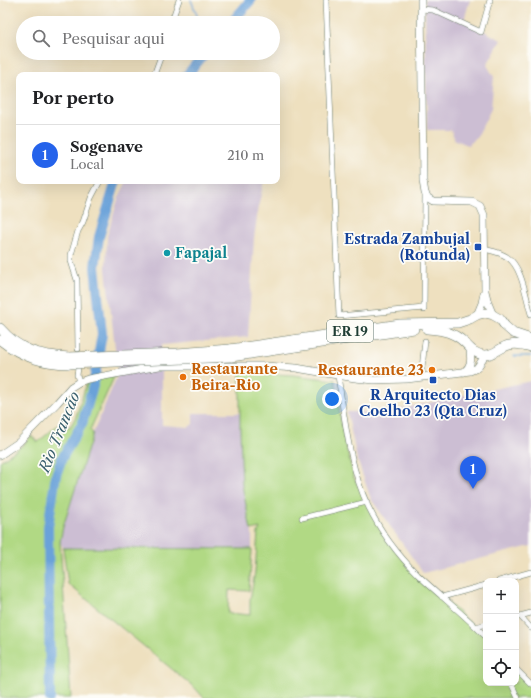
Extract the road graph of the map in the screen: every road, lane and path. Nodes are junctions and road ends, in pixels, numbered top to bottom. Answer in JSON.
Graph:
{"nodes":[{"id":1,"x":179,"y":0,"type":"edge"},
{"id":2,"x":326,"y":0,"type":"edge"},
{"id":3,"x":421,"y":0,"type":"edge"},
{"id":4,"x":490,"y":0,"type":"edge"},
{"id":5,"x":421,"y":9,"type":"junction"},
{"id":6,"x":173,"y":16,"type":"edge"},
{"id":7,"x":159,"y":60,"type":"edge"},
{"id":8,"x":155,"y":72,"type":"edge"},
{"id":9,"x":98,"y":184,"type":"edge"},
{"id":10,"x":425,"y":193,"type":"junction"},
{"id":11,"x":484,"y":249,"type":"junction"},
{"id":12,"x":485,"y":290,"type":"junction"},
{"id":13,"x":531,"y":314,"type":"edge"},
{"id":14,"x":493,"y":315,"type":"junction"},
{"id":15,"x":473,"y":317,"type":"junction"},
{"id":16,"x":504,"y":326,"type":"junction"},
{"id":17,"x":0,"y":328,"type":"edge"},
{"id":18,"x":531,"y":339,"type":"edge"},
{"id":19,"x":0,"y":340,"type":"edge"},
{"id":20,"x":425,"y":341,"type":"dead end"},
{"id":21,"x":468,"y":346,"type":"junction"},
{"id":22,"x":531,"y":346,"type":"edge"},
{"id":23,"x":78,"y":349,"type":"dead end"},
{"id":24,"x":500,"y":349,"type":"junction"},
{"id":25,"x":230,"y":353,"type":"junction"},
{"id":26,"x":485,"y":356,"type":"junction"},
{"id":27,"x":72,"y":363,"type":"junction"},
{"id":28,"x":464,"y":372,"type":"junction"},
{"id":29,"x":338,"y":376,"type":"junction"},
{"id":30,"x":421,"y":377,"type":"junction"},
{"id":31,"x":79,"y":382,"type":"junction"},
{"id":32,"x":0,"y":454,"type":"edge"},
{"id":33,"x":367,"y":502,"type":"junction"},
{"id":34,"x":302,"y":518,"type":"dead end"},
{"id":35,"x":531,"y":572,"type":"edge"},
{"id":36,"x":510,"y":578,"type":"edge"},
{"id":37,"x":483,"y":586,"type":"edge"},
{"id":38,"x":442,"y":596,"type":"junction"},
{"id":39,"x":531,"y":613,"type":"edge"},
{"id":40,"x":519,"y":617,"type":"edge"},
{"id":41,"x":519,"y":618,"type":"edge"},
{"id":42,"x":483,"y":625,"type":"edge"},
{"id":43,"x":476,"y":627,"type":"junction"},
{"id":44,"x":531,"y":628,"type":"edge"},
{"id":45,"x":483,"y":634,"type":"edge"},
{"id":46,"x":519,"y":672,"type":"edge"},
{"id":47,"x":531,"y":684,"type":"edge"},
{"id":48,"x":512,"y":686,"type":"edge"},
{"id":49,"x":518,"y":698,"type":"edge"}],
"edges":[{"from":1,"to":6,"type":"street"},
{"from":2,"to":10,"type":"street"},
{"from":3,"to":5,"type":"street"},
{"from":4,"to":5,"type":"street"},
{"from":5,"to":10,"type":"street"},
{"from":7,"to":8,"type":"street"},
{"from":9,"to":23,"type":"street"},
{"from":10,"to":11,"type":"street"},
{"from":11,"to":12,"type":"street"},
{"from":11,"to":13,"type":"street"},
{"from":12,"to":14,"type":"street"},
{"from":12,"to":15,"type":"street"},
{"from":14,"to":15,"type":"highway"},
{"from":14,"to":16,"type":"highway"},
{"from":15,"to":21,"type":"highway"},
{"from":15,"to":25,"type":"highway","number":"ER 19"},
{"from":16,"to":18,"type":"highway"},
{"from":16,"to":24,"type":"highway"},
{"from":17,"to":27,"type":"highway","number":"ER 19"},
{"from":19,"to":27,"type":"highway","number":"ER 19"},
{"from":20,"to":30,"type":"street"},
{"from":21,"to":25,"type":"highway","number":"ER 19"},
{"from":21,"to":26,"type":"highway"},
{"from":21,"to":28,"type":"street"},
{"from":22,"to":24,"type":"highway"},
{"from":24,"to":26,"type":"highway"},
{"from":25,"to":27,"type":"highway","number":"ER 19","bridge":true},
{"from":26,"to":28,"type":"street"},
{"from":27,"to":31,"type":"street"},
{"from":28,"to":30,"type":"street"},
{"from":29,"to":30,"type":"street"},
{"from":29,"to":31,"type":"street"},
{"from":29,"to":33,"type":"street"},
{"from":31,"to":32,"type":"street"},
{"from":33,"to":34,"type":"street"},
{"from":33,"to":38,"type":"street"},
{"from":35,"to":36,"type":"street"},
{"from":37,"to":38,"type":"street"},
{"from":38,"to":43,"type":"street"},
{"from":39,"to":40,"type":"street"},
{"from":41,"to":44,"type":"street"},
{"from":42,"to":43,"type":"street"},
{"from":43,"to":45,"type":"street"},
{"from":46,"to":47,"type":"street"},
{"from":48,"to":49,"type":"street"}]}
